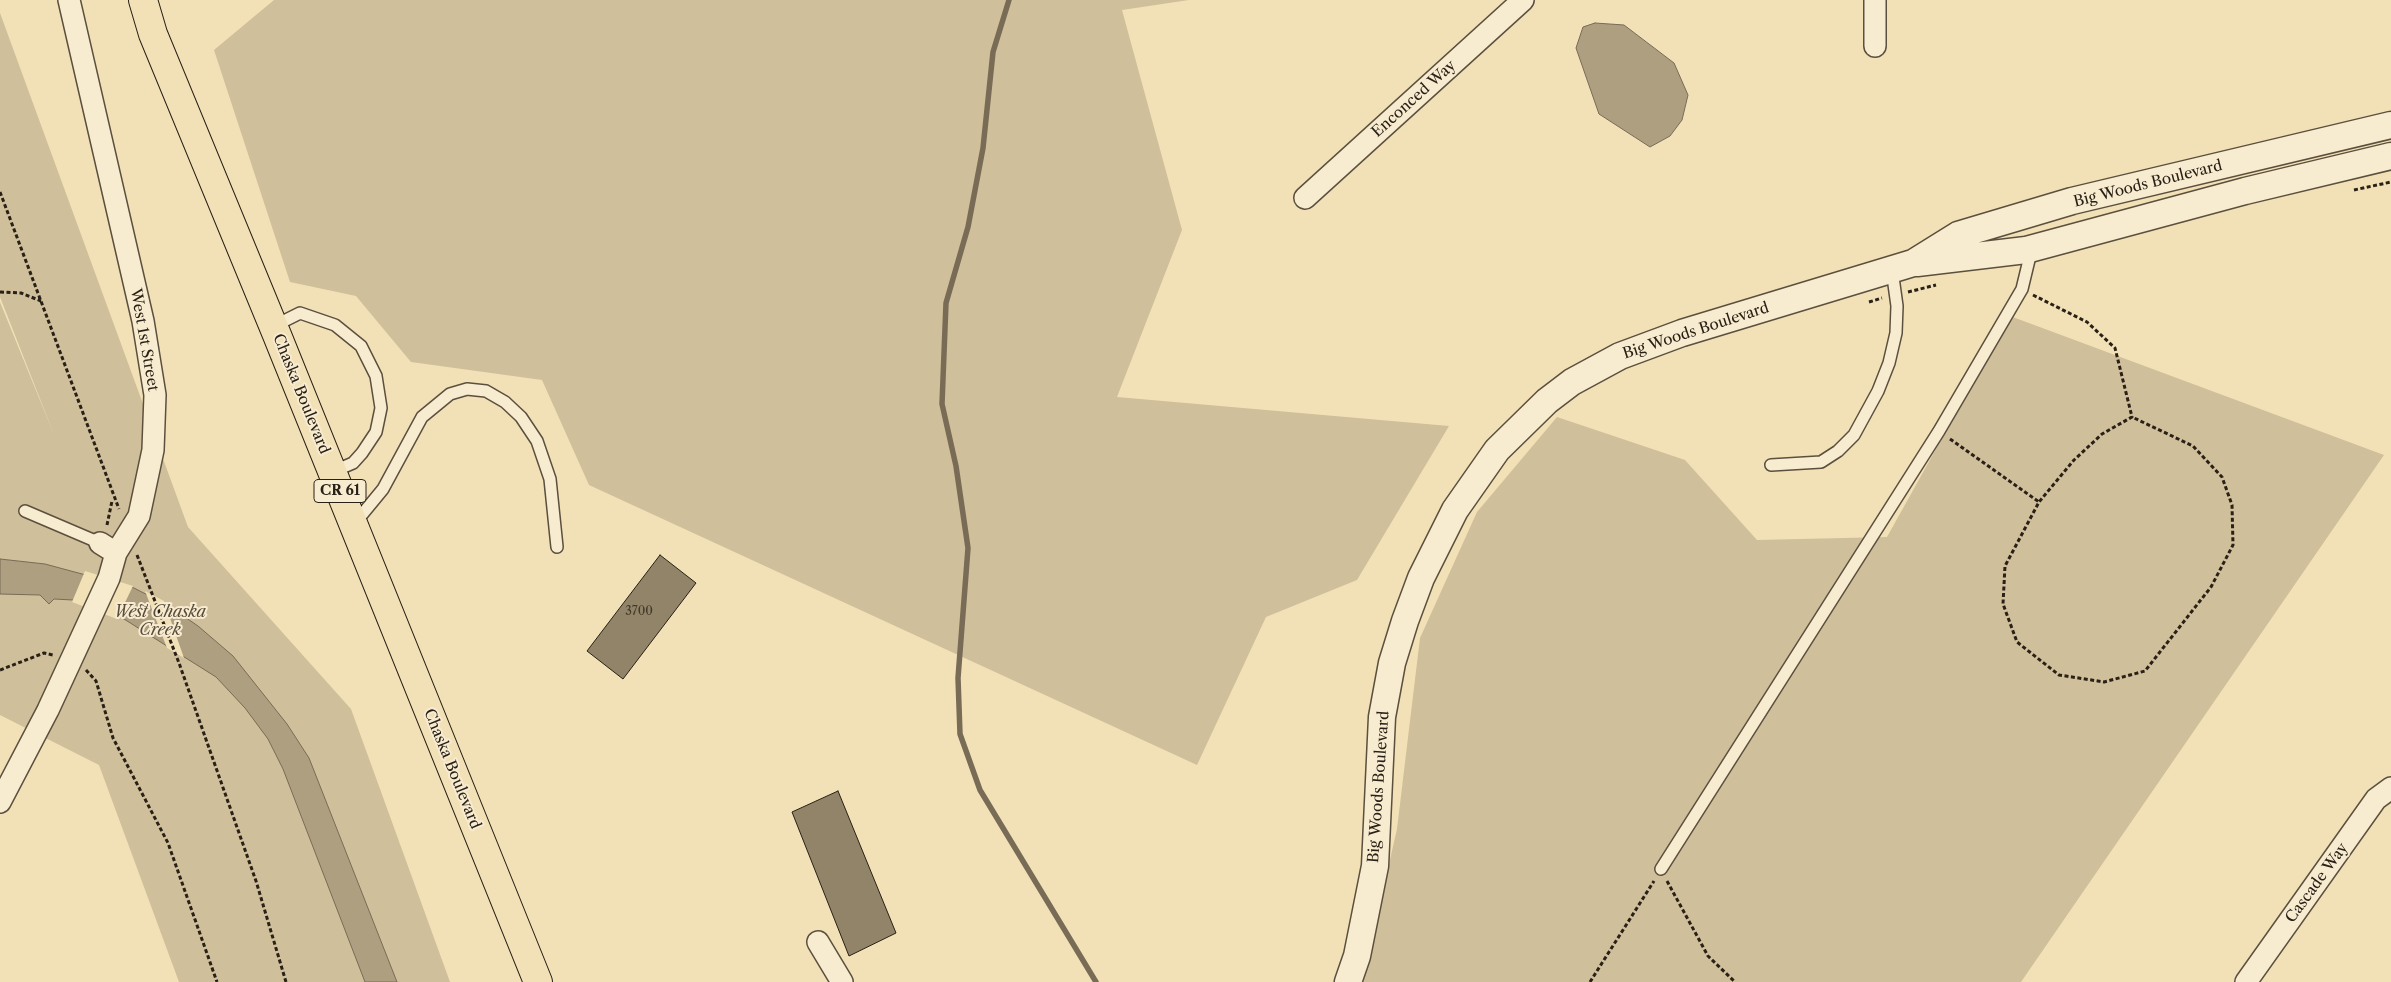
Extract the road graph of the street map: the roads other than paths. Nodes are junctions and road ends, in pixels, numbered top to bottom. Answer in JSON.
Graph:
{"nodes":[{"id":1,"x":70,"y":0,"type":"edge"},
{"id":2,"x":143,"y":0,"type":"edge"},
{"id":3,"x":1523,"y":0,"type":"edge"},
{"id":4,"x":1875,"y":0,"type":"edge"},
{"id":5,"x":1875,"y":46,"type":"dead end"},
{"id":6,"x":2391,"y":126,"type":"edge"},
{"id":7,"x":2391,"y":156,"type":"edge"},
{"id":8,"x":1305,"y":198,"type":"dead end"},
{"id":9,"x":2026,"y":250,"type":"junction"},
{"id":10,"x":1903,"y":267,"type":"junction"},
{"id":11,"x":274,"y":326,"type":"junction"},
{"id":12,"x":1771,"y":465,"type":"dead end"},
{"id":13,"x":332,"y":472,"type":"junction"},
{"id":14,"x":26,"y":511,"type":"dead end"},
{"id":15,"x":354,"y":525,"type":"junction"},
{"id":16,"x":558,"y":547,"type":"dead end"},
{"id":17,"x":108,"y":548,"type":"junction"},
{"id":18,"x":2391,"y":788,"type":"edge"},
{"id":19,"x":0,"y":802,"type":"edge"},
{"id":20,"x":1661,"y":870,"type":"road end"},
{"id":21,"x":818,"y":942,"type":"dead end"},
{"id":22,"x":538,"y":982,"type":"edge"},
{"id":23,"x":842,"y":982,"type":"edge"},
{"id":24,"x":1348,"y":982,"type":"edge"},
{"id":25,"x":2246,"y":982,"type":"edge"}],
"edges":[{"from":1,"to":17,"type":"street","name":"West 1st Street"},
{"from":2,"to":11,"type":"main road","name":"Chaska Boulevard","number":"CR 61"},
{"from":3,"to":8,"type":"street","name":"Enconced Way"},
{"from":4,"to":5,"type":"street"},
{"from":6,"to":10,"type":"street","name":"Big Woods Boulevard"},
{"from":7,"to":9,"type":"street","name":"Big Woods Boulevard"},
{"from":9,"to":10,"type":"street","name":"Big Woods Boulevard"},
{"from":9,"to":20,"type":"lane"},
{"from":10,"to":12,"type":"lane"},
{"from":10,"to":24,"type":"street","name":"Big Woods Boulevard"},
{"from":11,"to":13,"type":"main road","name":"Chaska Boulevard","number":"CR 61"},
{"from":11,"to":13,"type":"lane"},
{"from":13,"to":15,"type":"main road","name":"Chaska Boulevard","number":"CR 61"},
{"from":14,"to":17,"type":"lane"},
{"from":15,"to":16,"type":"lane"},
{"from":15,"to":22,"type":"main road","name":"Chaska Boulevard","number":"CR 61"},
{"from":17,"to":19,"type":"street","name":"West 1st Street"},
{"from":18,"to":25,"type":"street","name":"Cascade Way"},
{"from":21,"to":23,"type":"street"}]}
